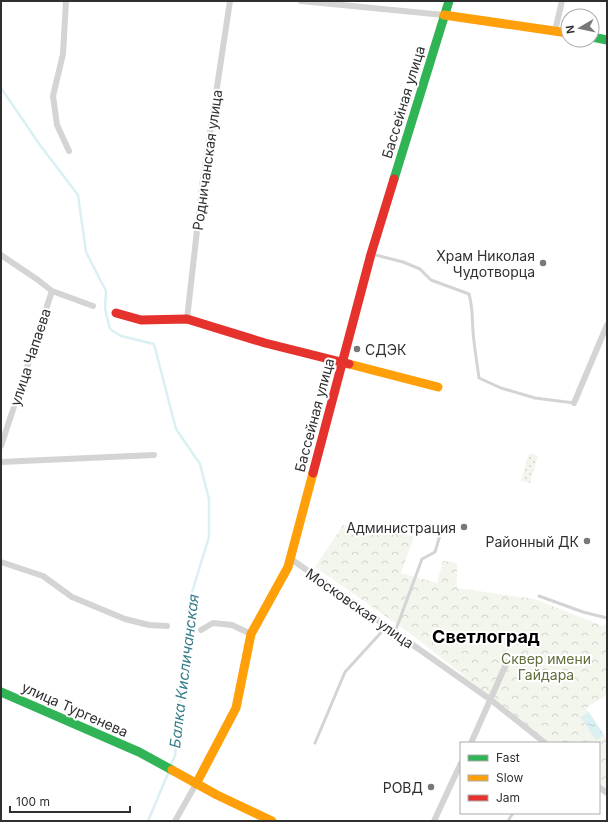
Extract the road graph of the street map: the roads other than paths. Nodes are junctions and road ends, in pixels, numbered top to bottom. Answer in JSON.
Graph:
{"nodes":[{"id":1,"x":66,"y":1,"type":"edge"},
{"id":2,"x":230,"y":1,"type":"edge"},
{"id":3,"x":301,"y":1,"type":"edge"},
{"id":4,"x":449,"y":1,"type":"edge"},
{"id":5,"x":562,"y":1,"type":"edge"},
{"id":6,"x":444,"y":15,"type":"junction"},
{"id":7,"x":555,"y":31,"type":"junction"},
{"id":8,"x":560,"y":32,"type":"edge"},
{"id":9,"x":69,"y":151,"type":"dead end"},
{"id":10,"x":371,"y":254,"type":"junction"},
{"id":11,"x":1,"y":255,"type":"edge"},
{"id":12,"x":52,"y":291,"type":"junction"},
{"id":13,"x":93,"y":306,"type":"dead end"},
{"id":14,"x":116,"y":313,"type":"dead end"},
{"id":15,"x":187,"y":320,"type":"junction"},
{"id":16,"x":607,"y":325,"type":"edge"},
{"id":17,"x":342,"y":362,"type":"junction"},
{"id":18,"x":438,"y":387,"type":"dead end"},
{"id":19,"x":574,"y":403,"type":"joint"},
{"id":20,"x":1,"y":446,"type":"edge"},
{"id":21,"x":154,"y":455,"type":"dead end"},
{"id":22,"x":1,"y":462,"type":"edge"},
{"id":23,"x":443,"y":525,"type":"dead end"},
{"id":24,"x":291,"y":559,"type":"junction"},
{"id":25,"x":1,"y":562,"type":"edge"},
{"id":26,"x":539,"y":596,"type":"dead end"},
{"id":27,"x":607,"y":618,"type":"edge"},
{"id":28,"x":167,"y":626,"type":"dead end"},
{"id":29,"x":386,"y":626,"type":"junction"},
{"id":30,"x":201,"y":630,"type":"dead end"},
{"id":31,"x":395,"y":632,"type":"junction"},
{"id":32,"x":250,"y":634,"type":"junction"},
{"id":33,"x":507,"y":662,"type":"dead end"},
{"id":34,"x":1,"y":692,"type":"edge"},
{"id":35,"x":491,"y":700,"type":"junction"},
{"id":36,"x":470,"y":742,"type":"edge"},
{"id":37,"x":544,"y":742,"type":"edge"},
{"id":38,"x":315,"y":743,"type":"dead end"},
{"id":39,"x":460,"y":765,"type":"edge"},
{"id":40,"x":196,"y":784,"type":"junction"},
{"id":41,"x":175,"y":821,"type":"edge"},
{"id":42,"x":272,"y":821,"type":"edge"},
{"id":43,"x":434,"y":821,"type":"edge"}],
"edges":[{"from":1,"to":9,"type":"street"},
{"from":2,"to":15,"type":"street","name":"Родничанская улица"},
{"from":3,"to":6,"type":"street"},
{"from":4,"to":6,"type":"street","name":"Бассейная улица"},
{"from":5,"to":7,"type":"street"},
{"from":6,"to":7,"type":"street"},
{"from":6,"to":10,"type":"street","name":"Бассейная улица"},
{"from":7,"to":8,"type":"street"},
{"from":10,"to":17,"type":"street","name":"Бассейная улица"},
{"from":10,"to":19,"type":"lane"},
{"from":11,"to":12,"type":"street"},
{"from":12,"to":13,"type":"street"},
{"from":12,"to":20,"type":"street","name":"улица Чапаева"},
{"from":14,"to":15,"type":"street"},
{"from":15,"to":17,"type":"street"},
{"from":16,"to":19,"type":"street"},
{"from":17,"to":18,"type":"street"},
{"from":17,"to":24,"type":"street","name":"Бассейная улица"},
{"from":21,"to":22,"type":"street"},
{"from":23,"to":31,"type":"lane"},
{"from":24,"to":29,"type":"street","name":"Московская улица"},
{"from":24,"to":32,"type":"street","name":"Бассейная улица"},
{"from":25,"to":28,"type":"street"},
{"from":26,"to":27,"type":"lane"},
{"from":29,"to":31,"type":"street","name":"Московская улица"},
{"from":29,"to":38,"type":"lane"},
{"from":30,"to":32,"type":"street"},
{"from":31,"to":35,"type":"street","name":"Московская улица"},
{"from":32,"to":40,"type":"street","name":"Бассейная улица"},
{"from":33,"to":35,"type":"street"},
{"from":34,"to":40,"type":"street","name":"улица Тургенева"},
{"from":35,"to":36,"type":"street"},
{"from":35,"to":37,"type":"street","name":"Московская улица"},
{"from":39,"to":43,"type":"street"},
{"from":40,"to":41,"type":"street","name":"Бассейная улица"},
{"from":40,"to":42,"type":"street"}]}
